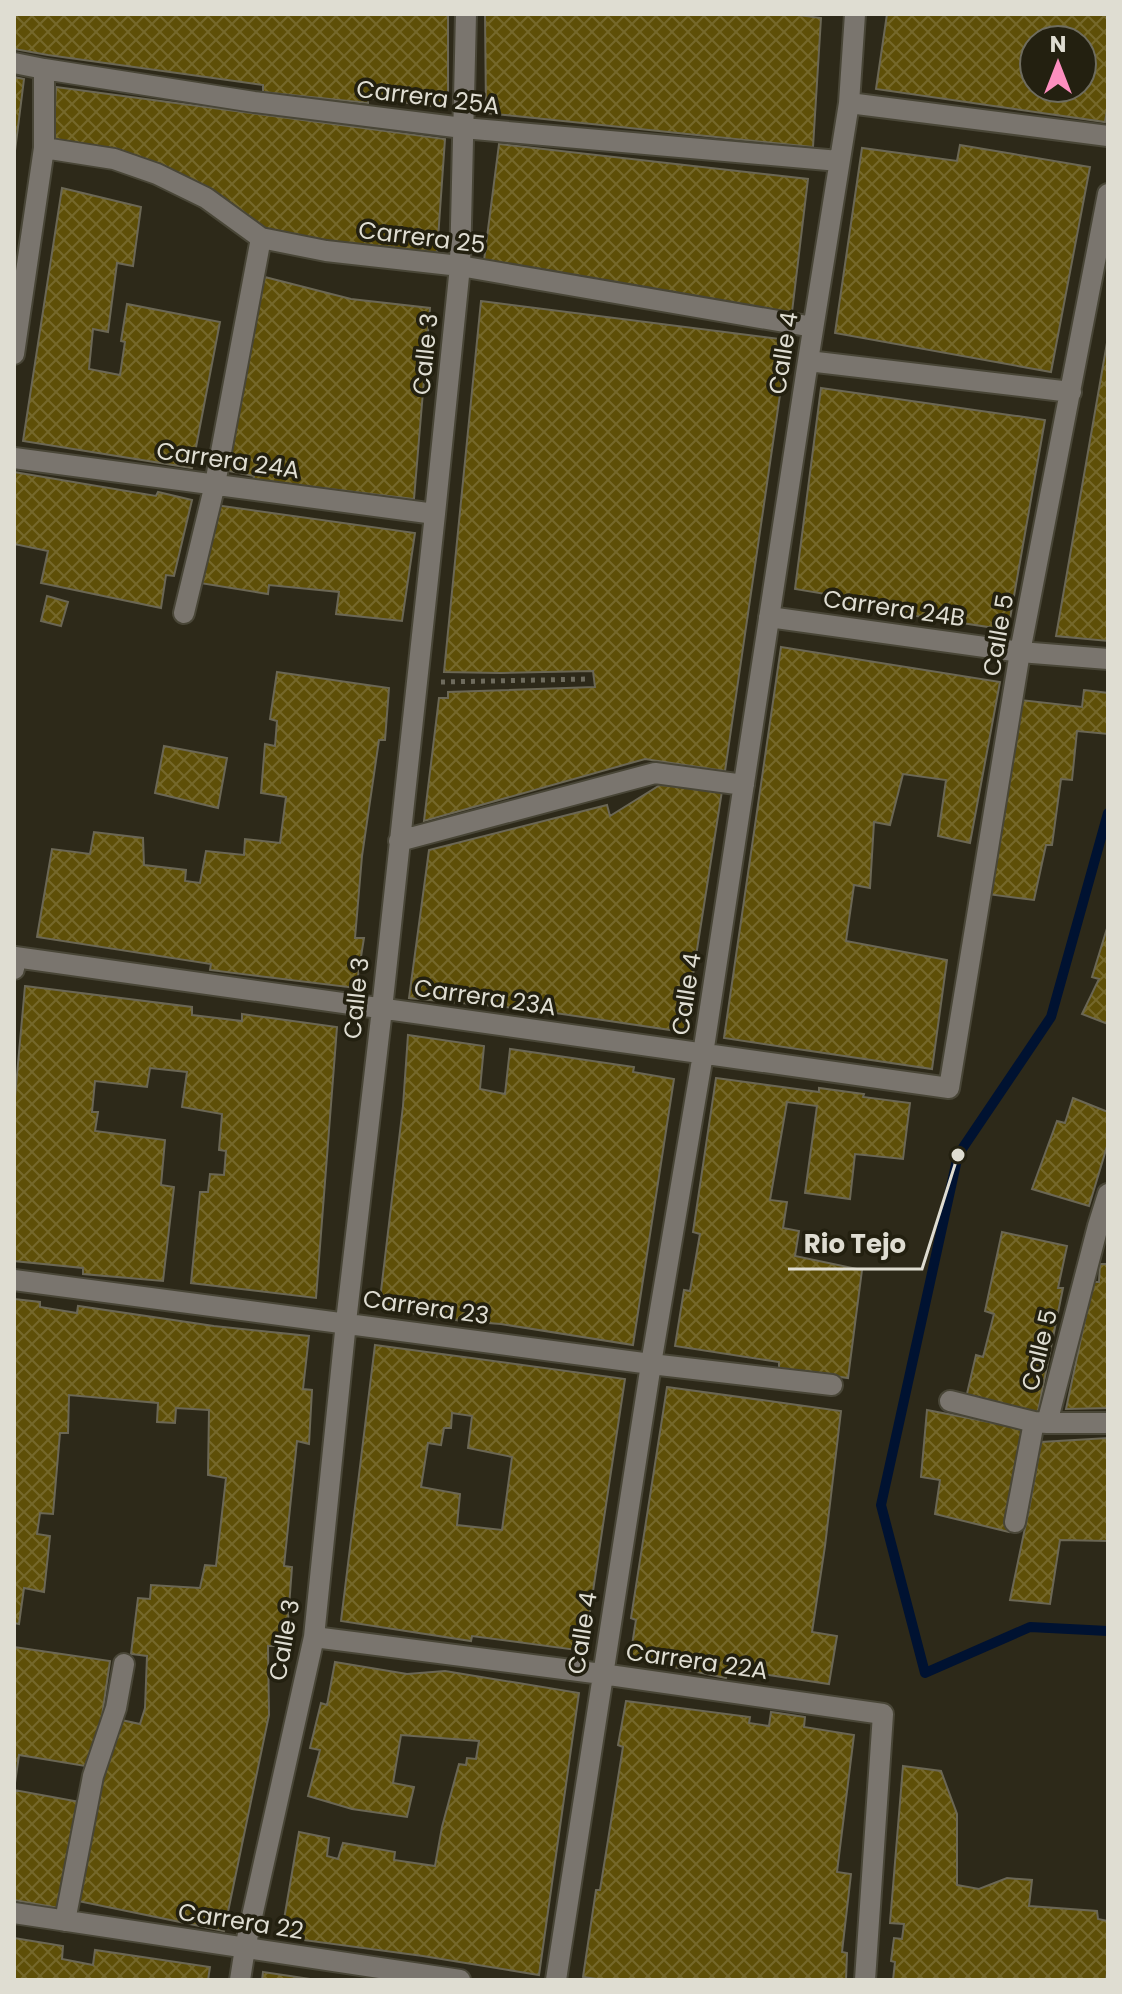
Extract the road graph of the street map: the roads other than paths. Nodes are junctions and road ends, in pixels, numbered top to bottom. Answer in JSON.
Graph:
{"nodes":[{"id":1,"x":466,"y":14,"type":"edge"},
{"id":2,"x":855,"y":14,"type":"edge"},
{"id":3,"x":14,"y":63,"type":"edge"},
{"id":4,"x":44,"y":69,"type":"junction"},
{"id":5,"x":849,"y":103,"type":"junction"},
{"id":6,"x":463,"y":128,"type":"junction"},
{"id":7,"x":1108,"y":136,"type":"edge"},
{"id":8,"x":44,"y":148,"type":"junction"},
{"id":9,"x":839,"y":161,"type":"junction"},
{"id":10,"x":1108,"y":194,"type":"edge"},
{"id":11,"x":261,"y":238,"type":"junction"},
{"id":12,"x":460,"y":266,"type":"junction"},
{"id":13,"x":813,"y":327,"type":"junction"},
{"id":14,"x":14,"y":354,"type":"edge"},
{"id":15,"x":808,"y":361,"type":"junction"},
{"id":16,"x":1071,"y":392,"type":"junction"},
{"id":17,"x":14,"y":458,"type":"edge"},
{"id":18,"x":215,"y":484,"type":"junction"},
{"id":19,"x":435,"y":514,"type":"junction"},
{"id":20,"x":184,"y":613,"type":"dead end"},
{"id":21,"x":769,"y":617,"type":"junction"},
{"id":22,"x":1020,"y":652,"type":"junction"},
{"id":23,"x":1108,"y":659,"type":"edge"},
{"id":24,"x":744,"y":785,"type":"junction"},
{"id":25,"x":399,"y":841,"type":"junction"},
{"id":26,"x":15,"y":963,"type":"edge"},
{"id":27,"x":382,"y":1009,"type":"junction"},
{"id":28,"x":703,"y":1054,"type":"junction"},
{"id":29,"x":949,"y":1088,"type":"joint"},
{"id":30,"x":1108,"y":1194,"type":"edge"},
{"id":31,"x":1103,"y":1226,"type":"edge"},
{"id":32,"x":14,"y":1280,"type":"edge"},
{"id":33,"x":346,"y":1322,"type":"junction"},
{"id":34,"x":651,"y":1364,"type":"junction"},
{"id":35,"x":832,"y":1385,"type":"dead end"},
{"id":36,"x":950,"y":1401,"type":"dead end"},
{"id":37,"x":1040,"y":1423,"type":"junction"},
{"id":38,"x":1108,"y":1423,"type":"edge"},
{"id":39,"x":1015,"y":1522,"type":"dead end"},
{"id":40,"x":314,"y":1637,"type":"junction"},
{"id":41,"x":124,"y":1664,"type":"dead end"},
{"id":42,"x":602,"y":1674,"type":"junction"},
{"id":43,"x":14,"y":1913,"type":"edge"},
{"id":44,"x":65,"y":1921,"type":"junction"},
{"id":45,"x":245,"y":1948,"type":"junction"},
{"id":46,"x":240,"y":1980,"type":"edge"},
{"id":47,"x":460,"y":1980,"type":"edge"},
{"id":48,"x":556,"y":1980,"type":"edge"},
{"id":49,"x":865,"y":1980,"type":"edge"}],
"edges":[{"from":1,"to":6,"type":"street","name":"Calle 3"},
{"from":2,"to":5,"type":"street","name":"Calle 4"},
{"from":3,"to":4,"type":"street","name":"Carrera 25A"},
{"from":4,"to":6,"type":"street","name":"Carrera 25A"},
{"from":4,"to":8,"type":"street"},
{"from":5,"to":7,"type":"street"},
{"from":5,"to":9,"type":"street","name":"Calle 4"},
{"from":6,"to":9,"type":"street","name":"Carrera 25A"},
{"from":6,"to":12,"type":"street","name":"Calle 3"},
{"from":8,"to":11,"type":"street","name":"Carrera 25"},
{"from":8,"to":14,"type":"street"},
{"from":9,"to":13,"type":"street","name":"Calle 4"},
{"from":10,"to":16,"type":"street","name":"Calle 5"},
{"from":11,"to":12,"type":"street","name":"Carrera 25"},
{"from":11,"to":18,"type":"street"},
{"from":12,"to":13,"type":"street","name":"Carrera 25"},
{"from":12,"to":19,"type":"street","name":"Calle 3"},
{"from":13,"to":15,"type":"street","name":"Calle 4"},
{"from":15,"to":16,"type":"street"},
{"from":15,"to":21,"type":"street","name":"Calle 4"},
{"from":16,"to":22,"type":"street","name":"Calle 5"},
{"from":17,"to":18,"type":"street","name":"Carrera 24A"},
{"from":18,"to":19,"type":"street","name":"Carrera 24A"},
{"from":18,"to":20,"type":"street"},
{"from":19,"to":25,"type":"street","name":"Calle 3"},
{"from":21,"to":22,"type":"street","name":"Carrera 24B"},
{"from":21,"to":24,"type":"street","name":"Calle 4"},
{"from":22,"to":23,"type":"street","name":"Carrera 24B"},
{"from":22,"to":29,"type":"street","name":"Calle 5"},
{"from":24,"to":25,"type":"street"},
{"from":24,"to":28,"type":"street","name":"Calle 4"},
{"from":25,"to":27,"type":"street","name":"Calle 3"},
{"from":26,"to":27,"type":"street","name":"Carrera 23A"},
{"from":27,"to":28,"type":"street","name":"Carrera 23A"},
{"from":27,"to":33,"type":"street","name":"Calle 3"},
{"from":28,"to":29,"type":"street","name":"Carrera 23A"},
{"from":28,"to":34,"type":"street","name":"Calle 4"},
{"from":30,"to":31,"type":"street","name":"Calle 5"},
{"from":31,"to":37,"type":"street","name":"Calle 5"},
{"from":32,"to":33,"type":"street","name":"Carrera 23"},
{"from":33,"to":34,"type":"street","name":"Carrera 23"},
{"from":33,"to":40,"type":"street","name":"Calle 3"},
{"from":34,"to":35,"type":"street","name":"Carrera 23"},
{"from":34,"to":42,"type":"street","name":"Calle 4"},
{"from":36,"to":37,"type":"street","name":"Calle 5"},
{"from":37,"to":38,"type":"street"},
{"from":37,"to":39,"type":"street"},
{"from":40,"to":42,"type":"street","name":"Carrera 22A"},
{"from":40,"to":45,"type":"street","name":"Calle 3"},
{"from":41,"to":44,"type":"street"},
{"from":42,"to":48,"type":"street","name":"Calle 4"},
{"from":42,"to":49,"type":"street","name":"Carrera 22A"},
{"from":43,"to":44,"type":"street","name":"Carrera 22"},
{"from":44,"to":45,"type":"street","name":"Carrera 22"},
{"from":45,"to":46,"type":"street","name":"Calle 3"},
{"from":45,"to":47,"type":"street","name":"Carrera 22"}]}
